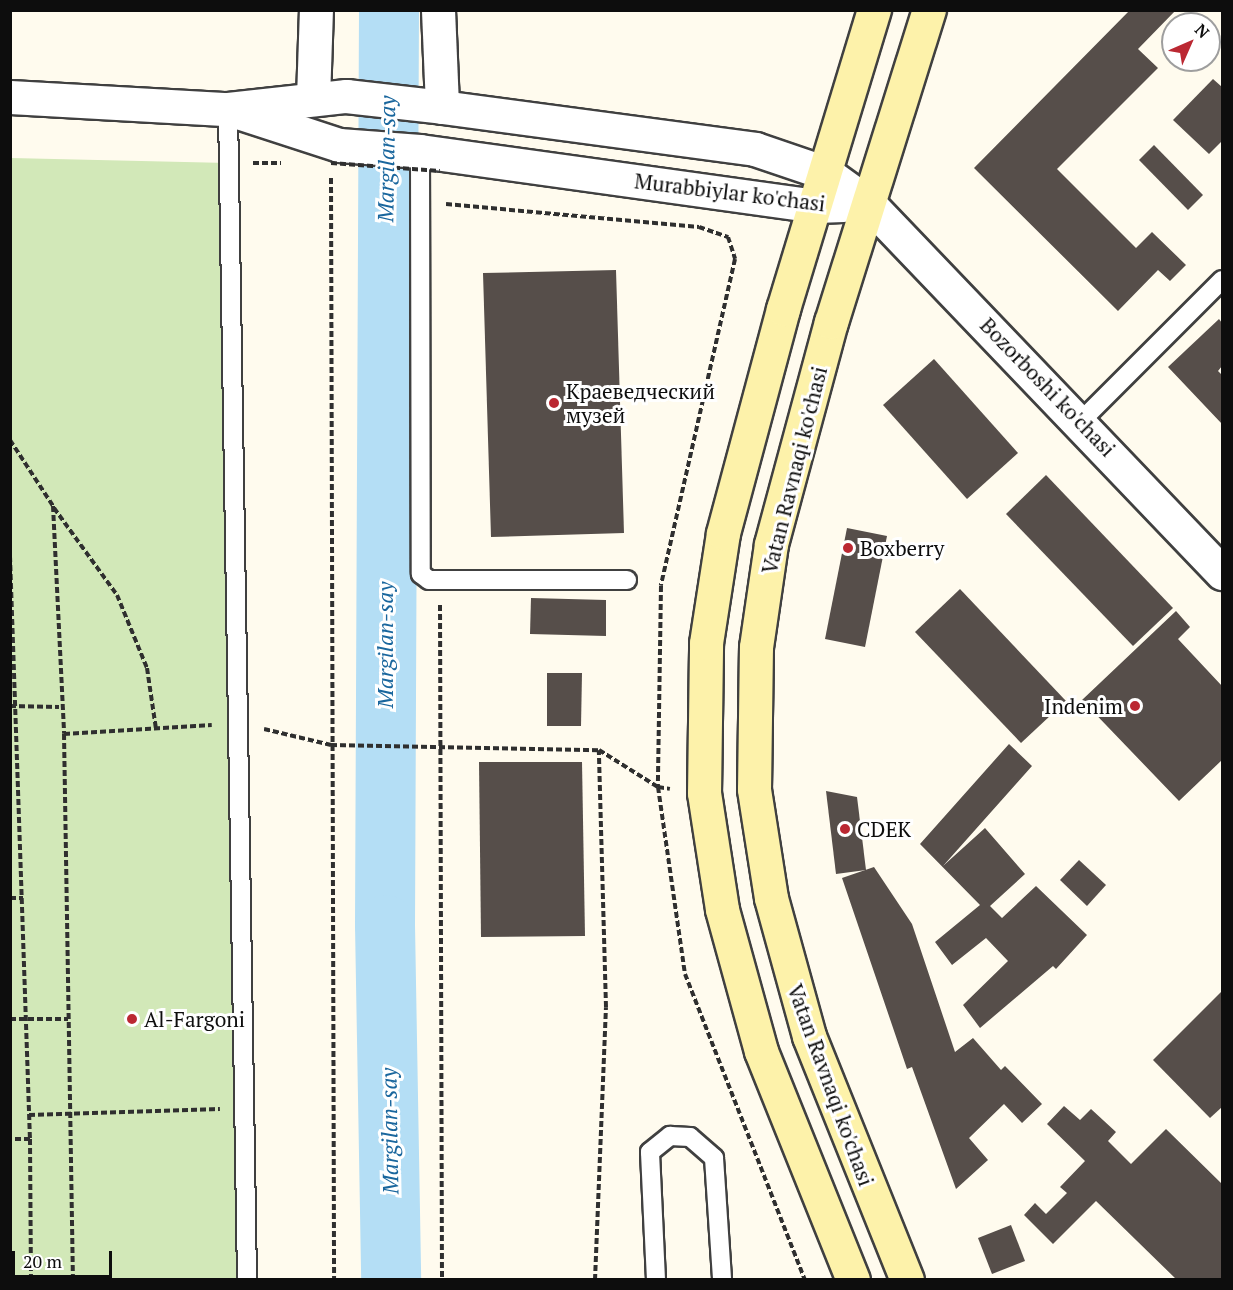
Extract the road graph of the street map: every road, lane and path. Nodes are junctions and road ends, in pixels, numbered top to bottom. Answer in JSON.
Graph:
{"nodes":[{"id":1,"x":316,"y":10,"type":"edge"},
{"id":2,"x":438,"y":10,"type":"edge"},
{"id":3,"x":874,"y":10,"type":"edge"},
{"id":4,"x":929,"y":10,"type":"edge"},
{"id":5,"x":10,"y":97,"type":"edge"},
{"id":6,"x":313,"y":99,"type":"junction"},
{"id":7,"x":429,"y":107,"type":"junction"},
{"id":8,"x":228,"y":109,"type":"junction"},
{"id":9,"x":335,"y":154,"type":"junction"},
{"id":10,"x":426,"y":164,"type":"junction"},
{"id":11,"x":826,"y":173,"type":"junction"},
{"id":12,"x":869,"y":204,"type":"junction"},
{"id":13,"x":816,"y":206,"type":"junction"},
{"id":14,"x":441,"y":216,"type":"dead end"},
{"id":15,"x":1222,"y":280,"type":"edge"},
{"id":16,"x":1082,"y":420,"type":"junction"},
{"id":17,"x":10,"y":440,"type":"edge"},
{"id":18,"x":53,"y":506,"type":"junction"},
{"id":19,"x":10,"y":556,"type":"edge"},
{"id":20,"x":1222,"y":573,"type":"edge"},
{"id":21,"x":440,"y":580,"type":"junction"},
{"id":22,"x":627,"y":580,"type":"dead end"},
{"id":23,"x":10,"y":706,"type":"edge"},
{"id":24,"x":17,"y":706,"type":"junction"},
{"id":25,"x":59,"y":707,"type":"junction"},
{"id":26,"x":238,"y":723,"type":"junction"},
{"id":27,"x":156,"y":729,"type":"junction"},
{"id":28,"x":64,"y":734,"type":"junction"},
{"id":29,"x":331,"y":744,"type":"junction"},
{"id":30,"x":439,"y":747,"type":"junction"},
{"id":31,"x":599,"y":750,"type":"junction"},
{"id":32,"x":658,"y":787,"type":"junction"},
{"id":33,"x":704,"y":793,"type":"junction"},
{"id":34,"x":10,"y":898,"type":"edge"},
{"id":35,"x":23,"y":898,"type":"junction"},
{"id":36,"x":23,"y":1018,"type":"junction"},
{"id":37,"x":10,"y":1019,"type":"edge"},
{"id":38,"x":68,"y":1019,"type":"junction"},
{"id":39,"x":244,"y":1108,"type":"junction"},
{"id":40,"x":29,"y":1115,"type":"junction"},
{"id":41,"x":69,"y":1117,"type":"junction"},
{"id":42,"x":10,"y":1139,"type":"edge"},
{"id":43,"x":30,"y":1139,"type":"junction"},
{"id":44,"x":32,"y":1280,"type":"edge"},
{"id":45,"x":73,"y":1280,"type":"edge"},
{"id":46,"x":247,"y":1280,"type":"edge"},
{"id":47,"x":334,"y":1280,"type":"edge"},
{"id":48,"x":442,"y":1280,"type":"edge"},
{"id":49,"x":595,"y":1280,"type":"edge"},
{"id":50,"x":656,"y":1280,"type":"edge"},
{"id":51,"x":722,"y":1280,"type":"edge"},
{"id":52,"x":805,"y":1280,"type":"edge"},
{"id":53,"x":853,"y":1280,"type":"edge"},
{"id":54,"x":907,"y":1280,"type":"edge"}],
"edges":[{"from":1,"to":6,"type":"street"},
{"from":2,"to":7,"type":"street"},
{"from":3,"to":11,"type":"main road"},
{"from":4,"to":12,"type":"main road","name":"Vatan Ravnaqi ko'chasi"},
{"from":5,"to":8,"type":"street","name":"Murabbiylar ko'chasi"},
{"from":6,"to":7,"type":"street","name":"Murabbiylar ko'chasi"},
{"from":6,"to":8,"type":"street","name":"Murabbiylar ko'chasi"},
{"from":7,"to":11,"type":"street","name":"Murabbiylar ko'chasi"},
{"from":8,"to":9,"type":"street","name":"Murabbiylar ko'chasi"},
{"from":8,"to":26,"type":"lane"},
{"from":9,"to":10,"type":"street","name":"Murabbiylar ko'chasi"},
{"from":9,"to":10,"type":"path","bridge":true},
{"from":9,"to":29,"type":"path"},
{"from":10,"to":13,"type":"street","name":"Murabbiylar ko'chasi"},
{"from":10,"to":21,"type":"lane"},
{"from":11,"to":12,"type":"street","name":"Murabbiylar ko'chasi"},
{"from":11,"to":13,"type":"main road"},
{"from":12,"to":13,"type":"street","name":"Murabbiylar ko'chasi"},
{"from":12,"to":16,"type":"street","name":"Bozorboshi ko'chasi"},
{"from":12,"to":54,"type":"main road","name":"Vatan Ravnaqi ko'chasi"},
{"from":13,"to":33,"type":"main road"},
{"from":14,"to":32,"type":"path"},
{"from":15,"to":16,"type":"lane"},
{"from":16,"to":20,"type":"street","name":"Bozorboshi ko'chasi"},
{"from":17,"to":18,"type":"path"},
{"from":18,"to":25,"type":"path"},
{"from":18,"to":27,"type":"path"},
{"from":19,"to":24,"type":"path"},
{"from":21,"to":22,"type":"lane"},
{"from":21,"to":30,"type":"path"},
{"from":23,"to":24,"type":"path"},
{"from":24,"to":25,"type":"path"},
{"from":24,"to":35,"type":"path"},
{"from":25,"to":28,"type":"path"},
{"from":26,"to":27,"type":"path"},
{"from":26,"to":29,"type":"path"},
{"from":26,"to":39,"type":"lane"},
{"from":27,"to":28,"type":"path"},
{"from":28,"to":38,"type":"path"},
{"from":29,"to":30,"type":"path"},
{"from":29,"to":47,"type":"path"},
{"from":30,"to":31,"type":"path"},
{"from":30,"to":48,"type":"path"},
{"from":31,"to":32,"type":"path"},
{"from":31,"to":49,"type":"path"},
{"from":32,"to":33,"type":"path"},
{"from":32,"to":52,"type":"path"},
{"from":33,"to":53,"type":"main road"},
{"from":34,"to":35,"type":"path"},
{"from":35,"to":36,"type":"path"},
{"from":36,"to":37,"type":"path"},
{"from":36,"to":38,"type":"path"},
{"from":36,"to":40,"type":"path"},
{"from":38,"to":41,"type":"path"},
{"from":39,"to":41,"type":"path"},
{"from":39,"to":46,"type":"lane"},
{"from":40,"to":41,"type":"path"},
{"from":40,"to":43,"type":"path"},
{"from":41,"to":45,"type":"path"},
{"from":42,"to":43,"type":"path"},
{"from":43,"to":44,"type":"path"},
{"from":50,"to":51,"type":"lane"}]}
